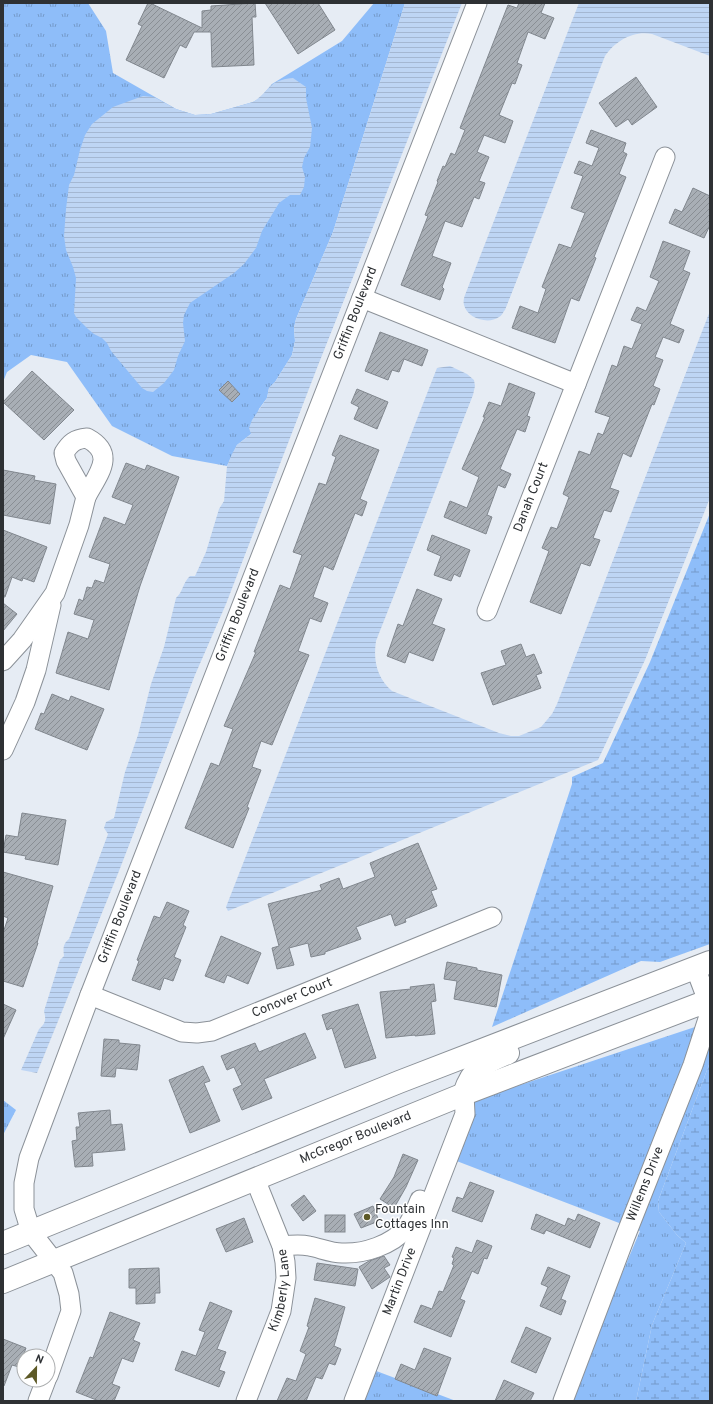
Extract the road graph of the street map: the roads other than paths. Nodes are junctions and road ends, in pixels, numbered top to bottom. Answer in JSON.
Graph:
{"nodes":[{"id":1,"x":477,"y":3,"type":"edge"},
{"id":2,"x":665,"y":157,"type":"dead end"},
{"id":3,"x":362,"y":298,"type":"junction"},
{"id":4,"x":576,"y":384,"type":"junction"},
{"id":5,"x":86,"y":497,"type":"dead end"},
{"id":6,"x":55,"y":592,"type":"junction"},
{"id":7,"x":487,"y":611,"type":"dead end"},
{"id":8,"x":3,"y":661,"type":"edge"},
{"id":9,"x":3,"y":750,"type":"edge"},
{"id":10,"x":492,"y":918,"type":"dead end"},
{"id":11,"x":702,"y":965,"type":"edge"},
{"id":12,"x":90,"y":995,"type":"junction"},
{"id":13,"x":709,"y":1001,"type":"edge"},
{"id":14,"x":602,"y":1003,"type":"junction"},
{"id":15,"x":464,"y":1094,"type":"junction"},
{"id":16,"x":255,"y":1179,"type":"junction"},
{"id":17,"x":31,"y":1232,"type":"junction"},
{"id":18,"x":3,"y":1243,"type":"edge"},
{"id":19,"x":282,"y":1246,"type":"junction"},
{"id":20,"x":54,"y":1261,"type":"junction"},
{"id":21,"x":3,"y":1282,"type":"edge"},
{"id":22,"x":56,"y":1353,"type":"edge"},
{"id":23,"x":43,"y":1388,"type":"edge"},
{"id":24,"x":38,"y":1401,"type":"edge"},
{"id":25,"x":246,"y":1401,"type":"edge"},
{"id":26,"x":354,"y":1401,"type":"edge"},
{"id":27,"x":563,"y":1401,"type":"edge"}],
"edges":[{"from":1,"to":3,"type":"street","name":"Griffin Boulevard"},
{"from":2,"to":4,"type":"street","name":"Danah Court"},
{"from":3,"to":4,"type":"street"},
{"from":3,"to":12,"type":"street","name":"Griffin Boulevard"},
{"from":4,"to":7,"type":"street","name":"Danah Court"},
{"from":5,"to":6,"type":"street"},
{"from":6,"to":8,"type":"street"},
{"from":6,"to":9,"type":"street"},
{"from":10,"to":12,"type":"street","name":"Conover Court"},
{"from":11,"to":13,"type":"street","name":"Willems Drive"},
{"from":11,"to":14,"type":"main road"},
{"from":12,"to":17,"type":"street","name":"Griffin Boulevard"},
{"from":13,"to":15,"type":"main road","name":"McGregor Boulevard"},
{"from":13,"to":27,"type":"street","name":"Willems Drive"},
{"from":14,"to":15,"type":"main road"},
{"from":14,"to":17,"type":"main road"},
{"from":15,"to":16,"type":"main road","name":"McGregor Boulevard"},
{"from":15,"to":19,"type":"street"},
{"from":15,"to":26,"type":"street","name":"Martin Drive"},
{"from":16,"to":19,"type":"street","name":"Kimberly Lane"},
{"from":16,"to":20,"type":"main road","name":"McGregor Boulevard"},
{"from":17,"to":18,"type":"main road"},
{"from":17,"to":20,"type":"street"},
{"from":19,"to":25,"type":"street","name":"Kimberly Lane"},
{"from":20,"to":21,"type":"main road","name":"McGregor Boulevard"},
{"from":20,"to":22,"type":"street"},
{"from":23,"to":24,"type":"street"}]}
